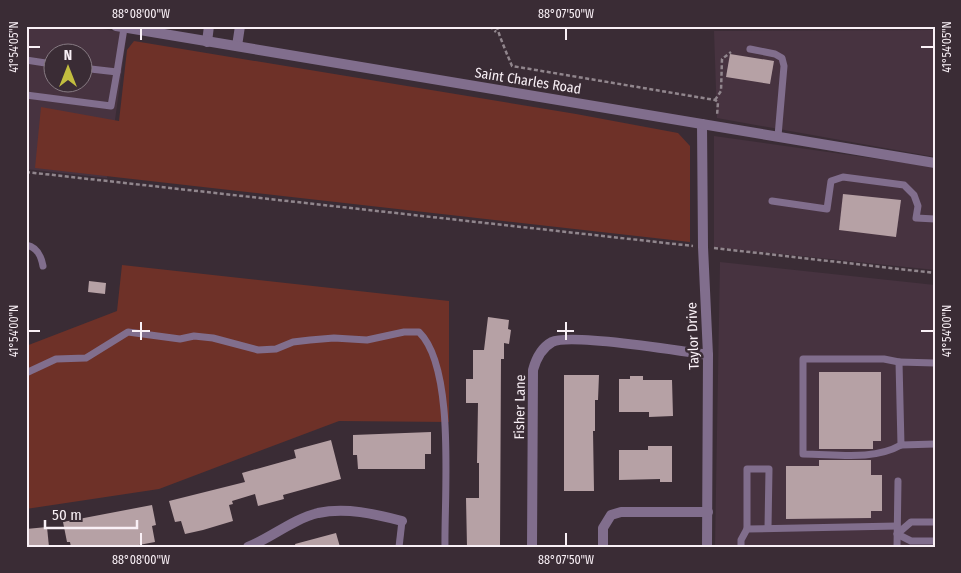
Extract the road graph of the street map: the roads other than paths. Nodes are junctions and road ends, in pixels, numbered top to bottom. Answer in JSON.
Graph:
{"nodes":[{"id":1,"x":209,"y":26,"type":"edge"},
{"id":2,"x":240,"y":26,"type":"edge"},
{"id":3,"x":120,"y":27,"type":"edge"},
{"id":4,"x":207,"y":42,"type":"junction"},
{"id":5,"x":237,"y":46,"type":"junction"},
{"id":6,"x":750,"y":49,"type":"dead end"},
{"id":7,"x":26,"y":60,"type":"edge"},
{"id":8,"x":42,"y":62,"type":"edge"},
{"id":9,"x":92,"y":69,"type":"edge"},
{"id":10,"x":117,"y":72,"type":"junction"},
{"id":11,"x":26,"y":96,"type":"edge"},
{"id":12,"x":702,"y":124,"type":"junction"},
{"id":13,"x":778,"y":136,"type":"junction"},
{"id":14,"x":935,"y":162,"type":"edge"},
{"id":15,"x":772,"y":201,"type":"dead end"},
{"id":16,"x":935,"y":220,"type":"edge"},
{"id":17,"x":26,"y":245,"type":"edge"},
{"id":18,"x":44,"y":266,"type":"dead end"},
{"id":19,"x":708,"y":355,"type":"junction"},
{"id":20,"x":899,"y":362,"type":"junction"},
{"id":21,"x":935,"y":363,"type":"edge"},
{"id":22,"x":26,"y":373,"type":"edge"},
{"id":23,"x":935,"y":444,"type":"edge"},
{"id":24,"x":901,"y":445,"type":"junction"},
{"id":25,"x":898,"y":480,"type":"dead end"},
{"id":26,"x":708,"y":512,"type":"junction"},
{"id":27,"x":402,"y":521,"type":"joint"},
{"id":28,"x":935,"y":522,"type":"edge"},
{"id":29,"x":768,"y":528,"type":"junction"},
{"id":30,"x":747,"y":529,"type":"junction"},
{"id":31,"x":897,"y":530,"type":"junction"},
{"id":32,"x":935,"y":541,"type":"edge"},
{"id":33,"x":248,"y":547,"type":"edge"},
{"id":34,"x":399,"y":547,"type":"edge"},
{"id":35,"x":445,"y":547,"type":"edge"},
{"id":36,"x":532,"y":547,"type":"edge"},
{"id":37,"x":603,"y":547,"type":"edge"},
{"id":38,"x":707,"y":547,"type":"edge"},
{"id":39,"x":741,"y":547,"type":"edge"},
{"id":40,"x":897,"y":547,"type":"edge"}],
"edges":[{"from":1,"to":4,"type":"street"},
{"from":2,"to":5,"type":"street"},
{"from":3,"to":4,"type":"street","name":"Saint Charles Road"},
{"from":3,"to":10,"type":"lane"},
{"from":4,"to":5,"type":"street","name":"Saint Charles Road"},
{"from":5,"to":12,"type":"street","name":"Saint Charles Road"},
{"from":6,"to":13,"type":"lane"},
{"from":7,"to":8,"type":"lane"},
{"from":9,"to":10,"type":"lane"},
{"from":10,"to":11,"type":"lane"},
{"from":12,"to":13,"type":"street","name":"Saint Charles Road"},
{"from":12,"to":19,"type":"street","name":"Taylor Drive"},
{"from":13,"to":14,"type":"street","name":"Saint Charles Road"},
{"from":15,"to":16,"type":"lane"},
{"from":17,"to":18,"type":"lane"},
{"from":19,"to":26,"type":"street","name":"Taylor Drive"},
{"from":19,"to":36,"type":"street","name":"Fisher Lane"},
{"from":20,"to":21,"type":"lane"},
{"from":20,"to":24,"type":"lane"},
{"from":20,"to":24,"type":"lane"},
{"from":22,"to":35,"type":"lane"},
{"from":23,"to":24,"type":"lane"},
{"from":25,"to":31,"type":"lane"},
{"from":26,"to":37,"type":"street"},
{"from":26,"to":38,"type":"street","name":"Taylor Drive"},
{"from":27,"to":33,"type":"street"},
{"from":27,"to":34,"type":"lane"},
{"from":28,"to":31,"type":"lane"},
{"from":29,"to":30,"type":"lane"},
{"from":29,"to":30,"type":"lane"},
{"from":29,"to":31,"type":"lane"},
{"from":30,"to":39,"type":"lane"},
{"from":31,"to":32,"type":"lane"},
{"from":31,"to":40,"type":"lane"}]}
